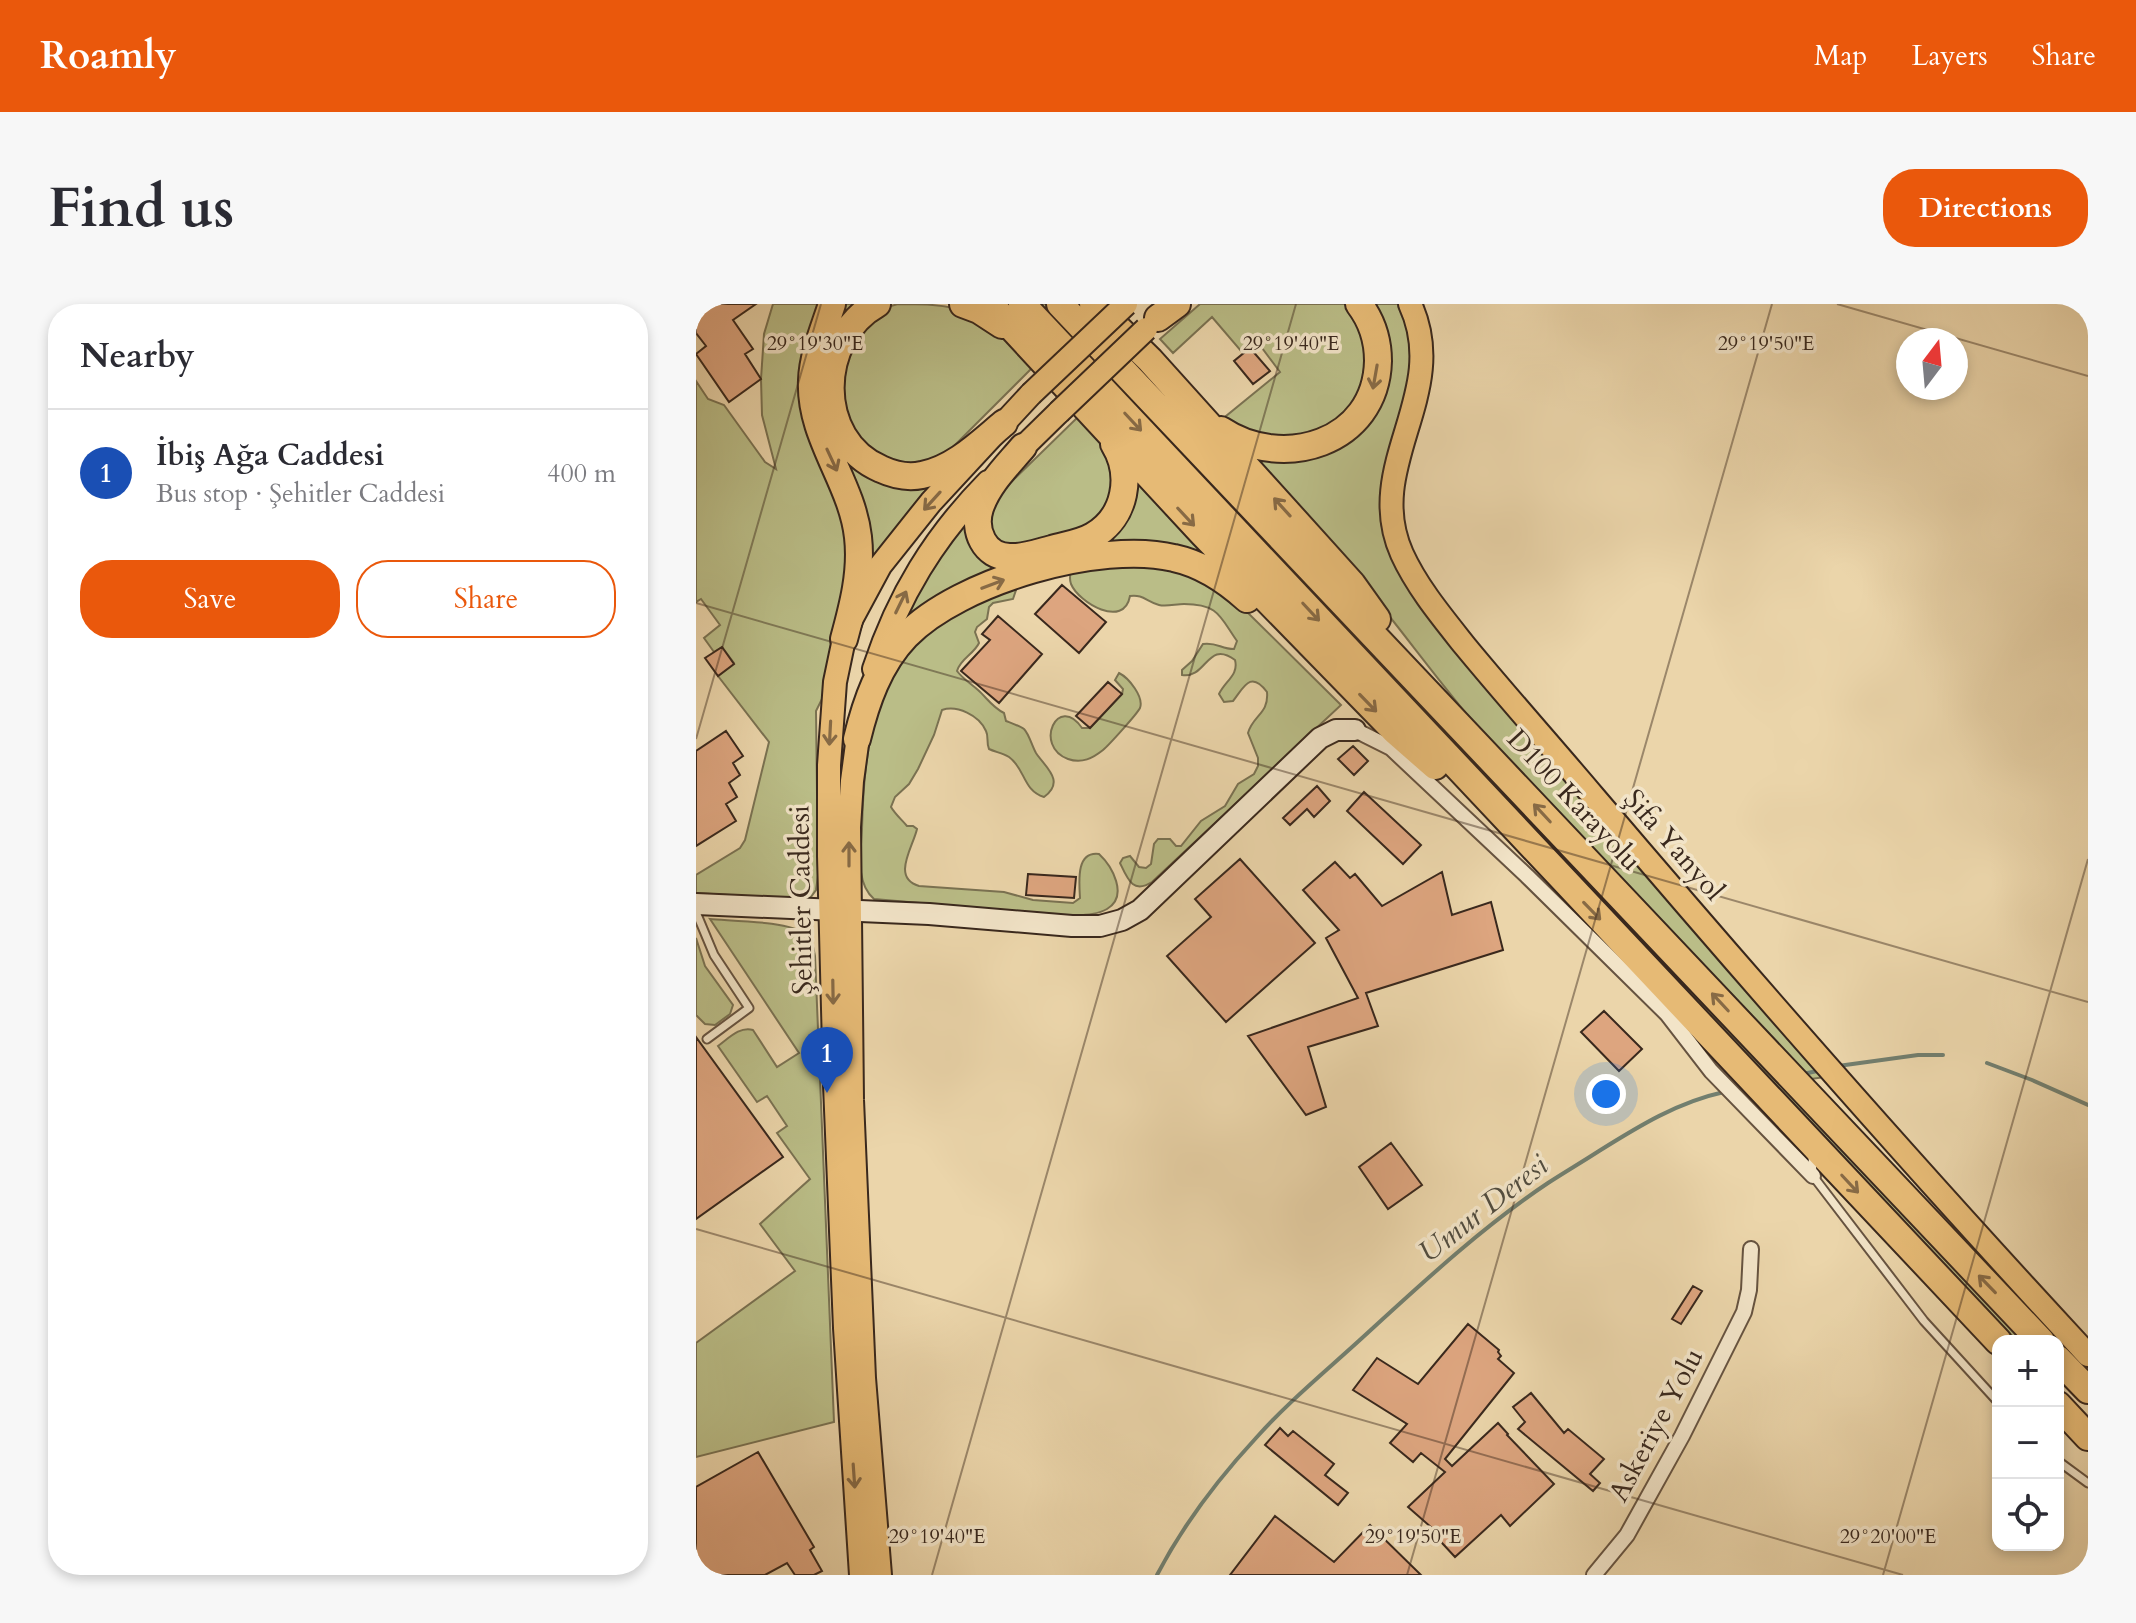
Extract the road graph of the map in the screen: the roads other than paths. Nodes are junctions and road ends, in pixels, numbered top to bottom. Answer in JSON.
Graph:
{"nodes":[{"id":1,"x":832,"y":304,"type":"edge"},
{"id":2,"x":877,"y":304,"type":"edge"},
{"id":3,"x":963,"y":304,"type":"edge"},
{"id":4,"x":990,"y":304,"type":"edge"},
{"id":5,"x":1022,"y":304,"type":"edge"},
{"id":6,"x":1060,"y":304,"type":"edge"},
{"id":7,"x":1093,"y":304,"type":"edge"},
{"id":8,"x":1127,"y":304,"type":"edge"},
{"id":9,"x":1359,"y":304,"type":"edge"},
{"id":10,"x":1410,"y":304,"type":"edge"},
{"id":11,"x":1164,"y":314,"type":"edge"},
{"id":12,"x":1034,"y":353,"type":"junction"},
{"id":13,"x":1183,"y":396,"type":"junction"},
{"id":14,"x":1095,"y":419,"type":"junction"},
{"id":15,"x":1004,"y":423,"type":"junction"},
{"id":16,"x":1023,"y":447,"type":"junction"},
{"id":17,"x":844,"y":639,"type":"junction"},
{"id":18,"x":1345,"y":678,"type":"junction"},
{"id":19,"x":1435,"y":699,"type":"junction"},
{"id":20,"x":1355,"y":730,"type":"joint"},
{"id":21,"x":857,"y":739,"type":"junction"},
{"id":22,"x":1538,"y":854,"type":"junction"},
{"id":23,"x":696,"y":904,"type":"edge"},
{"id":24,"x":841,"y":911,"type":"junction"},
{"id":25,"x":696,"y":912,"type":"edge"},
{"id":26,"x":707,"y":1039,"type":"dead end"},
{"id":27,"x":1730,"y":1073,"type":"junction"},
{"id":28,"x":1812,"y":1143,"type":"junction"},
{"id":29,"x":1813,"y":1176,"type":"junction"},
{"id":30,"x":1751,"y":1249,"type":"dead end"},
{"id":31,"x":1992,"y":1335,"type":"edge"},
{"id":32,"x":2035,"y":1335,"type":"edge"},
{"id":33,"x":2088,"y":1355,"type":"edge"},
{"id":34,"x":2064,"y":1365,"type":"edge"},
{"id":35,"x":2088,"y":1390,"type":"edge"},
{"id":36,"x":1992,"y":1395,"type":"edge"},
{"id":37,"x":2060,"y":1407,"type":"edge"},
{"id":38,"x":2088,"y":1437,"type":"edge"},
{"id":39,"x":2064,"y":1465,"type":"edge"},
{"id":40,"x":2088,"y":1483,"type":"edge"},
{"id":41,"x":861,"y":1575,"type":"edge"},
{"id":42,"x":880,"y":1575,"type":"edge"},
{"id":43,"x":1594,"y":1575,"type":"edge"}],
"edges":[{"from":1,"to":17,"type":"highway","one_way":true},
{"from":2,"to":15,"type":"highway"},
{"from":3,"to":12,"type":"highway"},
{"from":4,"to":12,"type":"highway"},
{"from":5,"to":22,"type":"highway","one_way":true},
{"from":6,"to":19,"type":"highway","name":"D100 Karayolu"},
{"from":7,"to":13,"type":"highway"},
{"from":8,"to":15,"type":"main road","name":"Şehitler Caddesi","bridge":true},
{"from":9,"to":13,"type":"highway","one_way":true},
{"from":10,"to":33,"type":"main road","name":"Şifa Yanyol"},
{"from":11,"to":16,"type":"main road","name":"Şehitler Caddesi","bridge":true},
{"from":12,"to":14,"type":"highway"},
{"from":19,"to":13,"type":"highway","one_way":true},
{"from":14,"to":16,"type":"highway"},
{"from":14,"to":18,"type":"highway","one_way":true},
{"from":15,"to":17,"type":"main road","name":"Şehitler Caddesi","one_way":true},
{"from":21,"to":16,"type":"main road","name":"Şehitler Caddesi","one_way":true},
{"from":17,"to":24,"type":"main road","name":"Şehitler Caddesi","one_way":true},
{"from":21,"to":18,"type":"highway","one_way":true},
{"from":18,"to":22,"type":"highway","one_way":true},
{"from":32,"to":19,"type":"highway","name":"D100 Karayolu","one_way":true},
{"from":20,"to":24,"type":"street"},
{"from":20,"to":27,"type":"street"},
{"from":24,"to":21,"type":"main road","name":"Şehitler Caddesi","one_way":true},
{"from":22,"to":27,"type":"highway","one_way":true},
{"from":23,"to":24,"type":"street"},
{"from":24,"to":41,"type":"main road","name":"Şehitler Caddesi","one_way":true},
{"from":24,"to":42,"type":"main road","name":"Şehitler Caddesi"},
{"from":25,"to":26,"type":"lane"},
{"from":27,"to":28,"type":"highway"},
{"from":27,"to":29,"type":"street"},
{"from":28,"to":29,"type":"lane"},
{"from":28,"to":31,"type":"highway","one_way":true},
{"from":29,"to":36,"type":"lane"},
{"from":30,"to":43,"type":"street","name":"Askeriye Yolu"},
{"from":34,"to":35,"type":"highway"},
{"from":37,"to":38,"type":"highway"},
{"from":39,"to":40,"type":"lane"}]}
